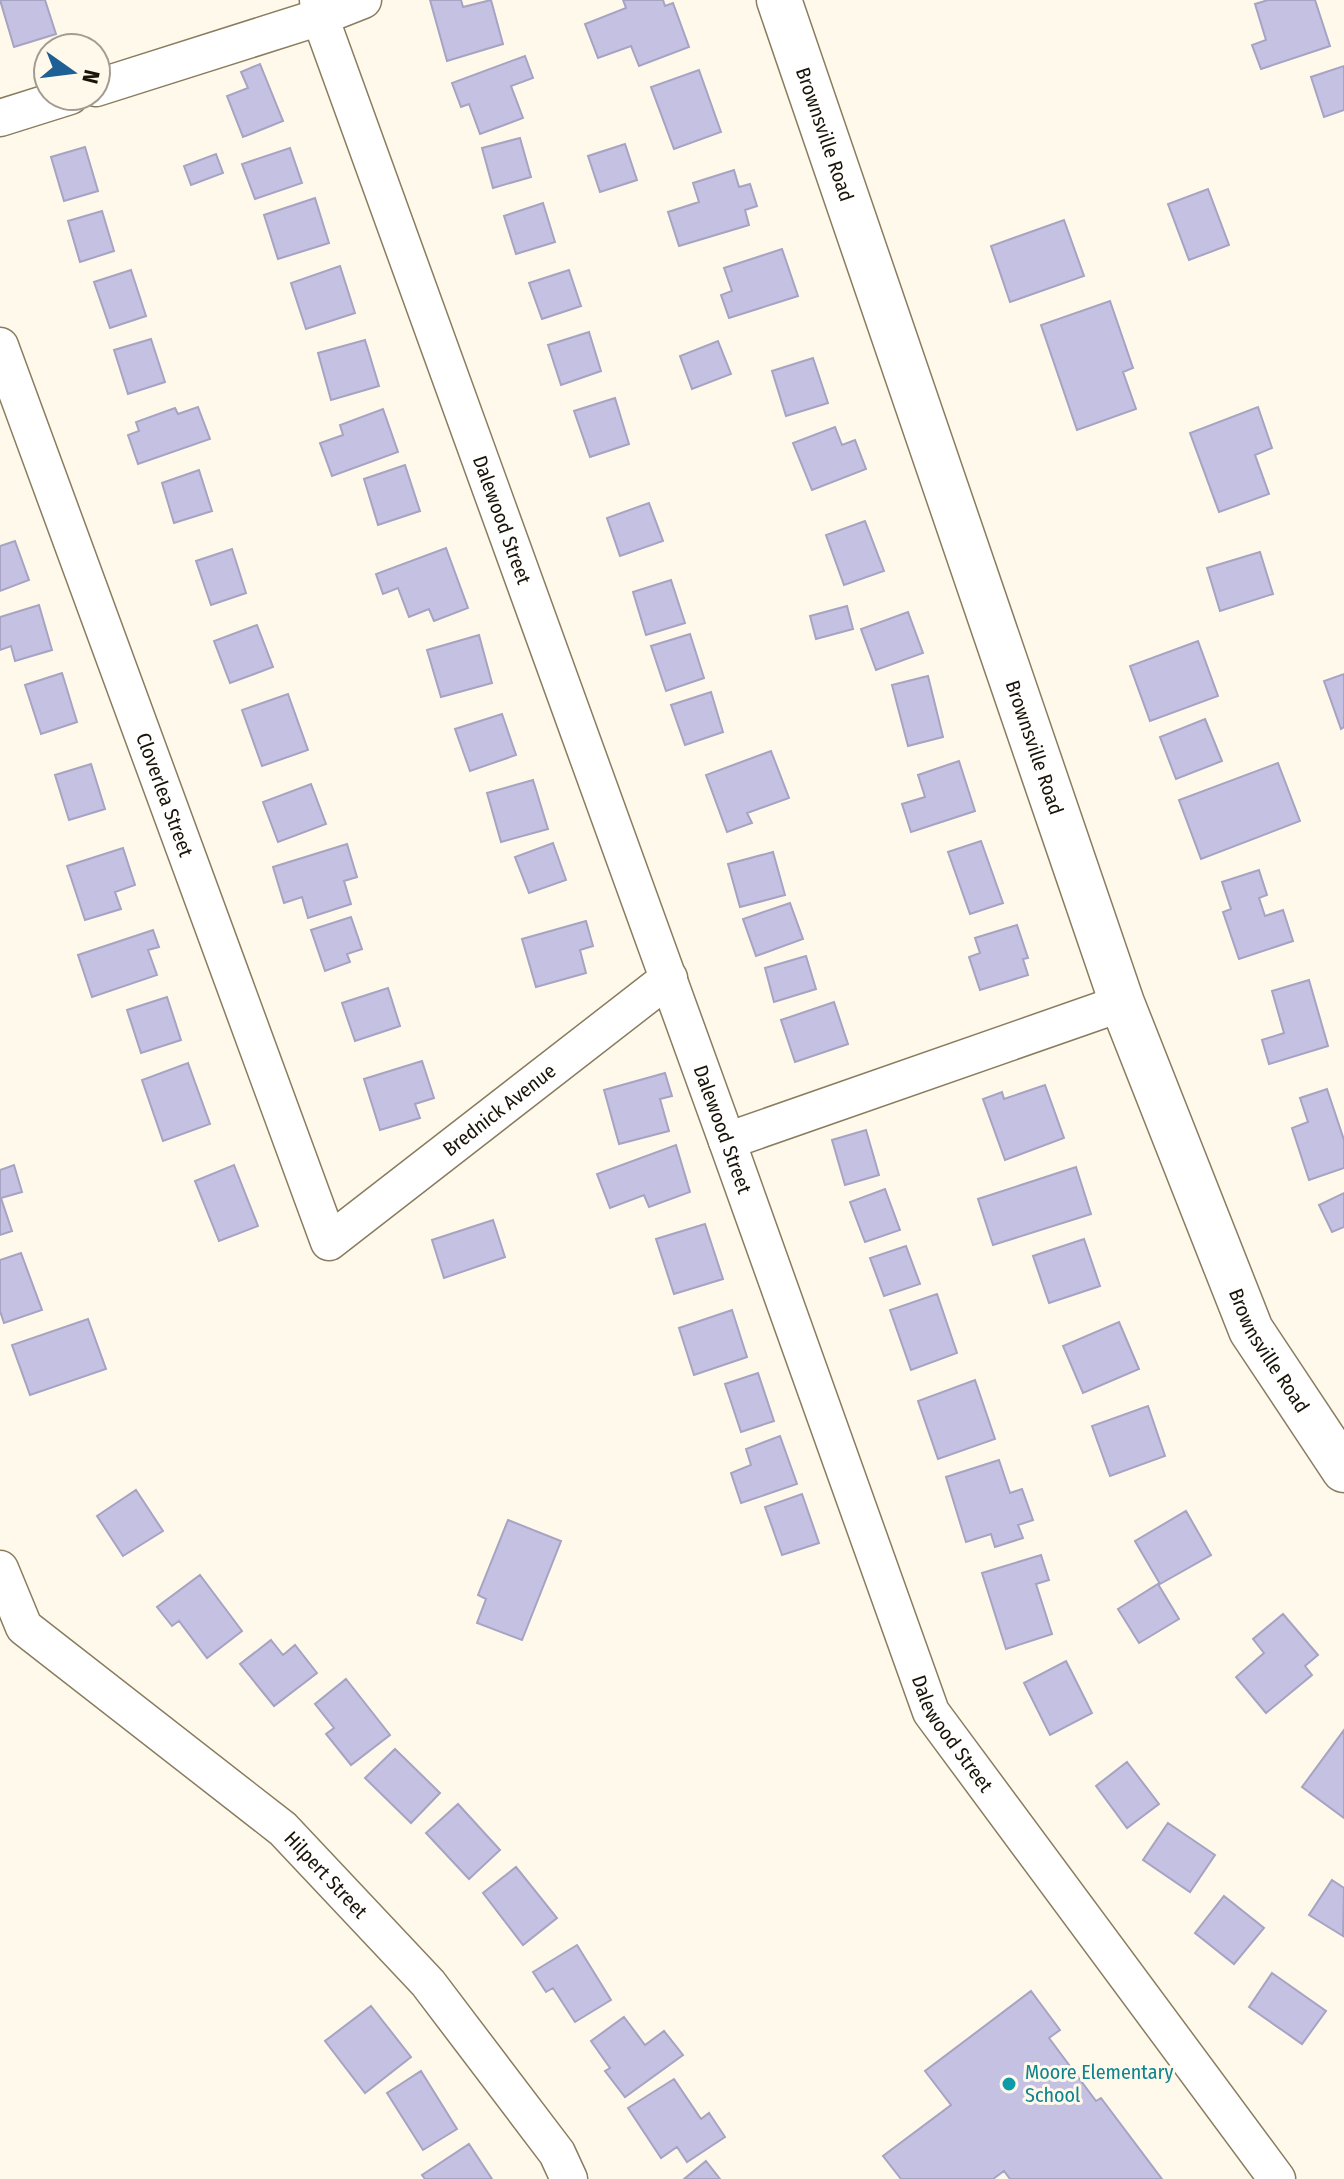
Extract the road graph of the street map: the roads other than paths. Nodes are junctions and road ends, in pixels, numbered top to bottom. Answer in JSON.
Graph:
{"nodes":[{"id":1,"x":363,"y":0,"type":"edge"},
{"id":2,"x":779,"y":0,"type":"edge"},
{"id":3,"x":319,"y":8,"type":"edge"},
{"id":4,"x":112,"y":82,"type":"edge"},
{"id":5,"x":32,"y":108,"type":"edge"},
{"id":6,"x":0,"y":118,"type":"edge"},
{"id":7,"x":0,"y":346,"type":"edge"},
{"id":8,"x":669,"y":978,"type":"junction"},
{"id":9,"x":1122,"y":1003,"type":"junction"},
{"id":10,"x":727,"y":1141,"type":"junction"},
{"id":11,"x":329,"y":1242,"type":"joint"},
{"id":12,"x":1344,"y":1470,"type":"edge"},
{"id":13,"x":0,"y":1569,"type":"edge"},
{"id":14,"x":569,"y":2179,"type":"edge"},
{"id":15,"x":1277,"y":2179,"type":"edge"}],
"edges":[{"from":1,"to":3,"type":"street"},
{"from":2,"to":9,"type":"main road","name":"Brownsville Road"},
{"from":3,"to":4,"type":"street"},
{"from":3,"to":8,"type":"street","name":"Dalewood Street"},
{"from":5,"to":6,"type":"street"},
{"from":7,"to":11,"type":"street","name":"Cloverlea Street"},
{"from":8,"to":10,"type":"street","name":"Dalewood Street"},
{"from":8,"to":11,"type":"street","name":"Brednick Avenue"},
{"from":9,"to":10,"type":"street"},
{"from":9,"to":12,"type":"main road","name":"Brownsville Road"},
{"from":10,"to":15,"type":"street","name":"Dalewood Street"},
{"from":13,"to":14,"type":"street","name":"Hilpert Street"}]}
